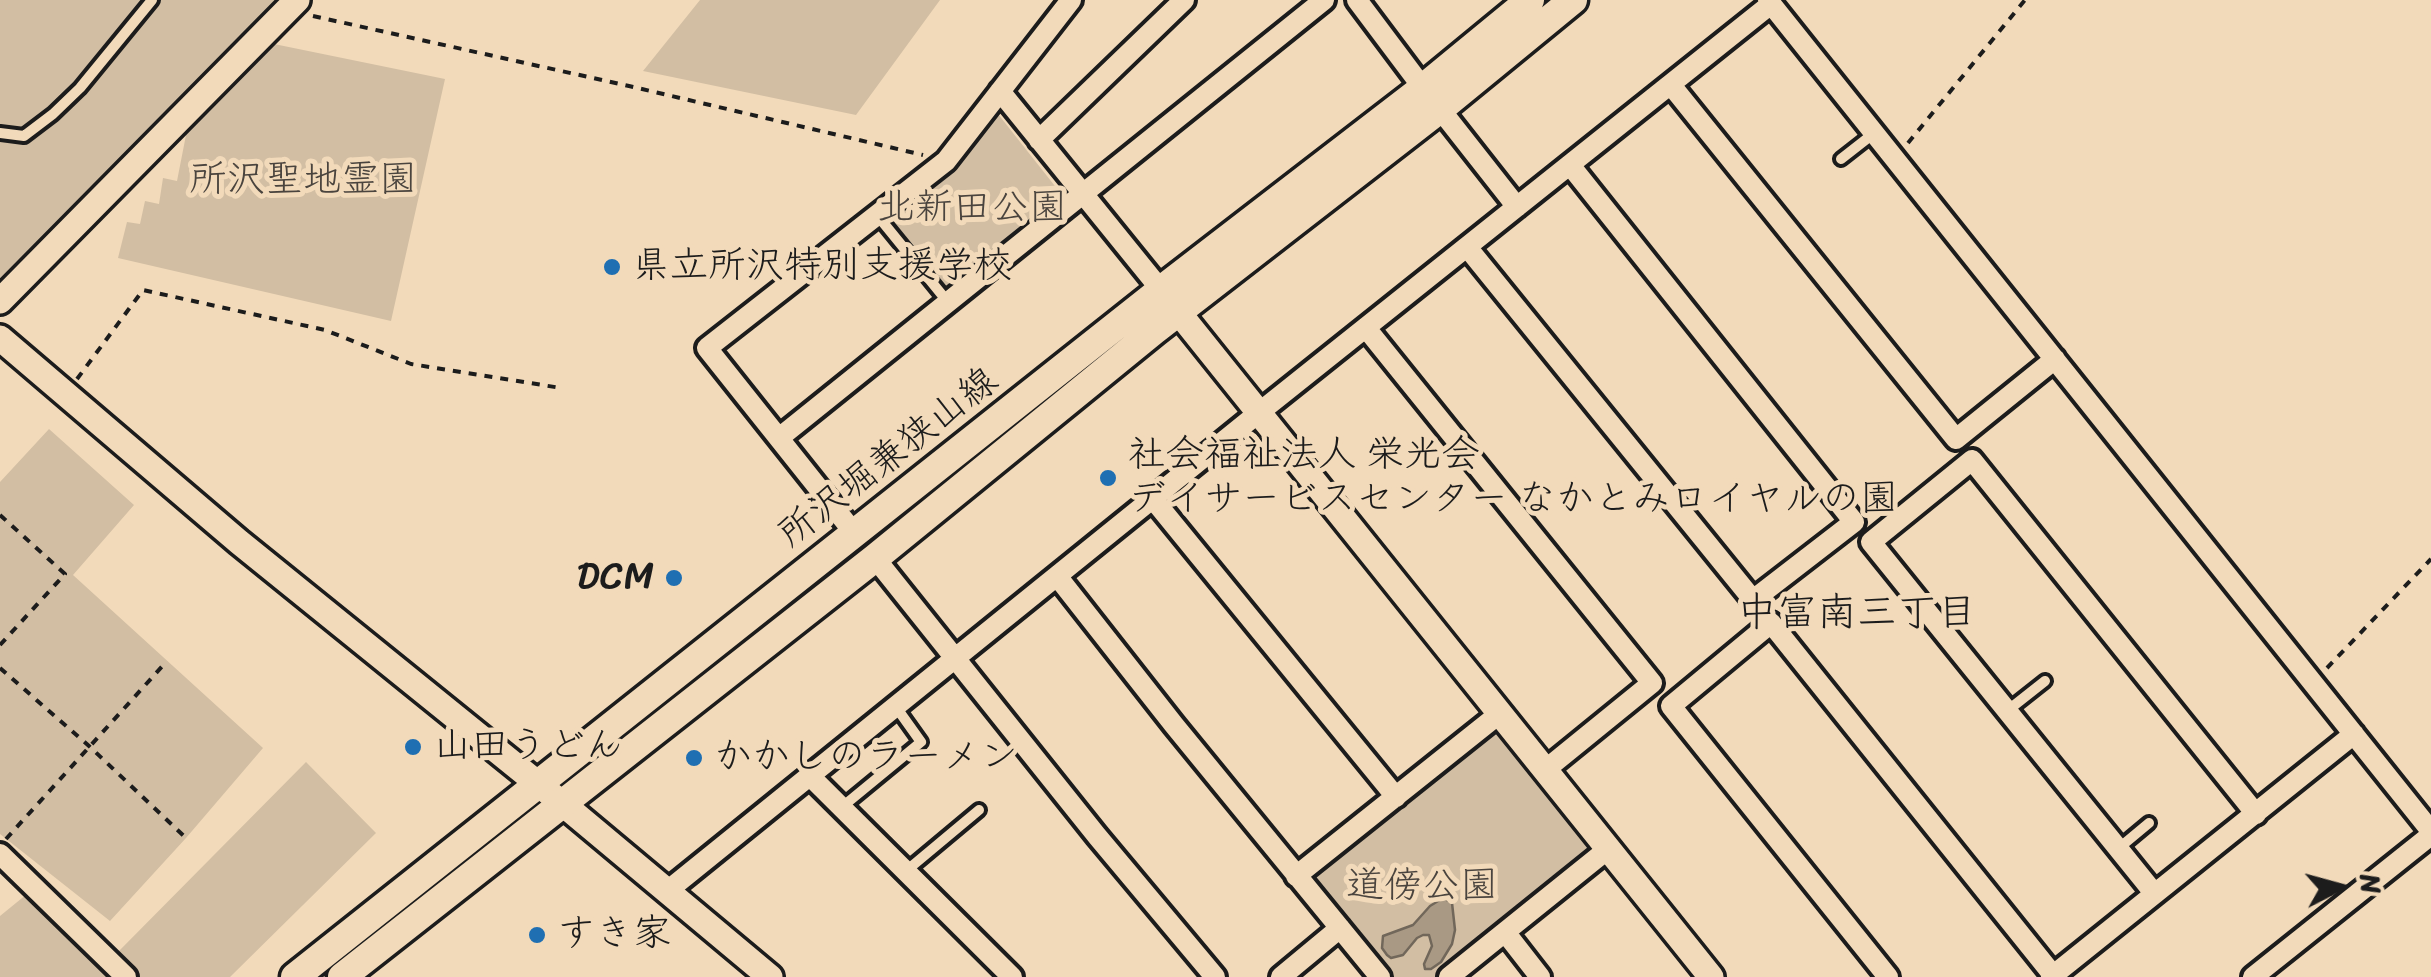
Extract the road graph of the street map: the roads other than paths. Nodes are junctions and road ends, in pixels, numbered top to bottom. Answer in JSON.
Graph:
{"nodes":[{"id":1,"x":152,"y":0,"type":"edge"},
{"id":2,"x":1071,"y":0,"type":"edge"},
{"id":3,"x":1184,"y":0,"type":"edge"},
{"id":4,"x":1324,"y":0,"type":"edge"},
{"id":5,"x":1357,"y":0,"type":"edge"},
{"id":6,"x":1530,"y":0,"type":"edge"},
{"id":7,"x":1573,"y":0,"type":"edge"},
{"id":8,"x":1770,"y":2,"type":"edge"},
{"id":9,"x":294,"y":3,"type":"edge"},
{"id":10,"x":1671,"y":85,"type":"junction"},
{"id":11,"x":1000,"y":92,"type":"junction"},
{"id":12,"x":1431,"y":99,"type":"junction"},
{"id":13,"x":0,"y":133,"type":"edge"},
{"id":14,"x":1874,"y":133,"type":"junction"},
{"id":15,"x":1040,"y":140,"type":"junction"},
{"id":16,"x":1841,"y":159,"type":"dead end"},
{"id":17,"x":1570,"y":165,"type":"junction"},
{"id":18,"x":1082,"y":194,"type":"junction"},
{"id":19,"x":1518,"y":207,"type":"junction"},
{"id":20,"x":876,"y":214,"type":"junction"},
{"id":21,"x":1468,"y":247,"type":"junction"},
{"id":22,"x":1161,"y":290,"type":"junction"},
{"id":23,"x":0,"y":300,"type":"edge"},
{"id":24,"x":947,"y":302,"type":"junction"},
{"id":25,"x":1179,"y":312,"type":"junction"},
{"id":26,"x":1366,"y":328,"type":"junction"},
{"id":27,"x":0,"y":338,"type":"edge"},
{"id":28,"x":2055,"y":359,"type":"junction"},
{"id":29,"x":1260,"y":412,"type":"junction"},
{"id":30,"x":779,"y":438,"type":"junction"},
{"id":31,"x":1153,"y":499,"type":"junction"},
{"id":32,"x":856,"y":534,"type":"junction"},
{"id":33,"x":874,"y":558,"type":"junction"},
{"id":34,"x":1057,"y":576,"type":"junction"},
{"id":35,"x":956,"y":659,"type":"junction"},
{"id":36,"x":2045,"y":681,"type":"dead end"},
{"id":37,"x":896,"y":707,"type":"junction"},
{"id":38,"x":2007,"y":711,"type":"junction"},
{"id":39,"x":1499,"y":714,"type":"junction"},
{"id":40,"x":2354,"y":734,"type":"junction"},
{"id":41,"x":1545,"y":770,"type":"junction"},
{"id":42,"x":810,"y":776,"type":"junction"},
{"id":43,"x":537,"y":785,"type":"junction"},
{"id":44,"x":1396,"y":796,"type":"junction"},
{"id":45,"x":563,"y":804,"type":"junction"},
{"id":46,"x":841,"y":807,"type":"junction"},
{"id":47,"x":979,"y":810,"type":"dead end"},
{"id":48,"x":2256,"y":814,"type":"junction"},
{"id":49,"x":2149,"y":823,"type":"dead end"},
{"id":50,"x":2431,"y":833,"type":"edge"},
{"id":51,"x":2118,"y":848,"type":"junction"},
{"id":52,"x":1608,"y":849,"type":"junction"},
{"id":53,"x":2,"y":852,"type":"edge"},
{"id":54,"x":906,"y":871,"type":"junction"},
{"id":55,"x":1296,"y":876,"type":"junction"},
{"id":56,"x":666,"y":892,"type":"junction"},
{"id":57,"x":2154,"y":893,"type":"junction"},
{"id":58,"x":1340,"y":928,"type":"junction"},
{"id":59,"x":1505,"y":932,"type":"junction"},
{"id":60,"x":2052,"y":976,"type":"edge"},
{"id":61,"x":126,"y":977,"type":"edge"},
{"id":62,"x":296,"y":977,"type":"edge"},
{"id":63,"x":342,"y":977,"type":"edge"},
{"id":64,"x":770,"y":977,"type":"edge"},
{"id":65,"x":1012,"y":977,"type":"edge"},
{"id":66,"x":1215,"y":977,"type":"edge"},
{"id":67,"x":1281,"y":977,"type":"edge"},
{"id":68,"x":1380,"y":977,"type":"edge"},
{"id":69,"x":1449,"y":977,"type":"edge"},
{"id":70,"x":1540,"y":977,"type":"edge"},
{"id":71,"x":1711,"y":977,"type":"edge"},
{"id":72,"x":1888,"y":977,"type":"edge"},
{"id":73,"x":2253,"y":977,"type":"edge"}],
"edges":[{"from":1,"to":13,"type":"lane"},
{"from":2,"to":11,"type":"street"},
{"from":3,"to":15,"type":"street"},
{"from":4,"to":18,"type":"street"},
{"from":5,"to":12,"type":"street"},
{"from":6,"to":12,"type":"main road","name":"所沢堀兼狭山線"},
{"from":7,"to":12,"type":"main road","name":"所沢堀兼狭山線"},
{"from":8,"to":10,"type":"street"},
{"from":8,"to":14,"type":"street"},
{"from":9,"to":23,"type":"street"},
{"from":10,"to":17,"type":"street"},
{"from":10,"to":28,"type":"street"},
{"from":11,"to":15,"type":"street"},
{"from":11,"to":20,"type":"street"},
{"from":12,"to":19,"type":"street"},
{"from":12,"to":22,"type":"main road","name":"所沢堀兼狭山線"},
{"from":12,"to":25,"type":"main road","name":"所沢堀兼狭山線"},
{"from":14,"to":16,"type":"lane"},
{"from":14,"to":28,"type":"street"},
{"from":15,"to":18,"type":"street"},
{"from":17,"to":19,"type":"street"},
{"from":17,"to":21,"type":"street"},
{"from":18,"to":22,"type":"street"},
{"from":18,"to":24,"type":"street"},
{"from":19,"to":21,"type":"street"},
{"from":20,"to":24,"type":"lane"},
{"from":20,"to":30,"type":"street"},
{"from":21,"to":26,"type":"street"},
{"from":22,"to":25,"type":"street"},
{"from":22,"to":32,"type":"main road","name":"所沢堀兼狭山線"},
{"from":24,"to":30,"type":"street"},
{"from":25,"to":29,"type":"street"},
{"from":25,"to":33,"type":"main road","name":"所沢堀兼狭山線"},
{"from":26,"to":29,"type":"street"},
{"from":26,"to":41,"type":"street"},
{"from":27,"to":43,"type":"street"},
{"from":28,"to":40,"type":"street"},
{"from":29,"to":31,"type":"street"},
{"from":29,"to":39,"type":"street"},
{"from":30,"to":32,"type":"street"},
{"from":31,"to":34,"type":"street"},
{"from":31,"to":44,"type":"street"},
{"from":32,"to":43,"type":"main road","name":"所沢堀兼狭山線"},
{"from":33,"to":35,"type":"street"},
{"from":33,"to":45,"type":"main road","name":"所沢堀兼狭山線"},
{"from":34,"to":35,"type":"street"},
{"from":34,"to":55,"type":"street"},
{"from":35,"to":37,"type":"street"},
{"from":35,"to":66,"type":"street"},
{"from":36,"to":38,"type":"lane"},
{"from":37,"to":42,"type":"street"},
{"from":37,"to":46,"type":"lane"},
{"from":38,"to":48,"type":"street"},
{"from":38,"to":51,"type":"street"},
{"from":39,"to":41,"type":"street"},
{"from":39,"to":44,"type":"street"},
{"from":40,"to":48,"type":"street"},
{"from":40,"to":50,"type":"street"},
{"from":41,"to":52,"type":"street"},
{"from":42,"to":46,"type":"street"},
{"from":42,"to":56,"type":"street"},
{"from":43,"to":45,"type":"street"},
{"from":43,"to":62,"type":"main road","name":"所沢堀兼狭山線"},
{"from":44,"to":55,"type":"street"},
{"from":45,"to":56,"type":"street"},
{"from":45,"to":63,"type":"main road","name":"所沢堀兼狭山線"},
{"from":46,"to":54,"type":"street"},
{"from":47,"to":54,"type":"lane"},
{"from":48,"to":57,"type":"street"},
{"from":49,"to":51,"type":"lane"},
{"from":50,"to":73,"type":"street"},
{"from":51,"to":57,"type":"street"},
{"from":52,"to":59,"type":"street"},
{"from":52,"to":71,"type":"street"},
{"from":53,"to":61,"type":"street"},
{"from":54,"to":65,"type":"street"},
{"from":55,"to":58,"type":"street"},
{"from":56,"to":64,"type":"street"},
{"from":57,"to":60,"type":"street"},
{"from":58,"to":67,"type":"street"},
{"from":58,"to":68,"type":"street"},
{"from":59,"to":69,"type":"street"},
{"from":59,"to":70,"type":"street"},
{"from":60,"to":72,"type":"street"}]}
